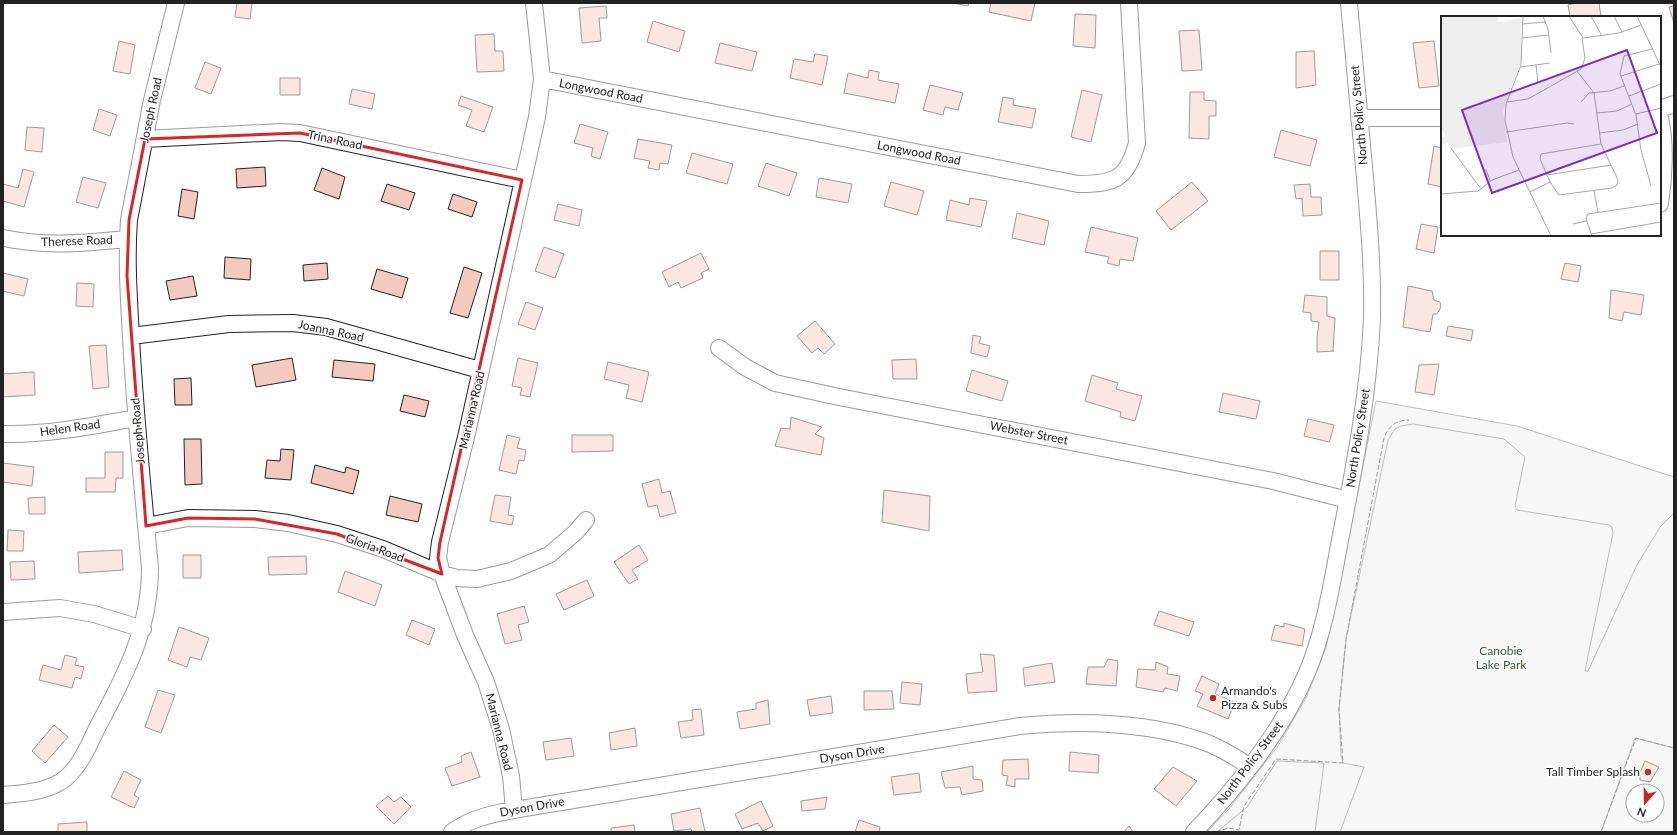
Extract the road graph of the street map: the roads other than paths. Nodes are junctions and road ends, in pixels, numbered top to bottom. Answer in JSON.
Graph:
{"nodes":[{"id":1,"x":176,"y":3,"type":"edge"},
{"id":2,"x":534,"y":3,"type":"edge"},
{"id":3,"x":1129,"y":3,"type":"edge"},
{"id":4,"x":1349,"y":3,"type":"edge"},
{"id":5,"x":542,"y":79,"type":"junction"},
{"id":6,"x":1674,"y":104,"type":"edge"},
{"id":7,"x":1661,"y":109,"type":"edge"},
{"id":8,"x":1359,"y":118,"type":"junction"},
{"id":9,"x":1441,"y":118,"type":"edge"},
{"id":10,"x":1661,"y":125,"type":"edge"},
{"id":11,"x":145,"y":139,"type":"junction"},
{"id":12,"x":522,"y":180,"type":"junction"},
{"id":13,"x":1661,"y":198,"type":"edge"},
{"id":14,"x":3,"y":238,"type":"edge"},
{"id":15,"x":128,"y":239,"type":"junction"},
{"id":16,"x":131,"y":336,"type":"junction"},
{"id":17,"x":719,"y":348,"type":"dead end"},
{"id":18,"x":480,"y":370,"type":"junction"},
{"id":19,"x":136,"y":418,"type":"junction"},
{"id":20,"x":3,"y":434,"type":"edge"},
{"id":21,"x":1348,"y":500,"type":"junction"},
{"id":22,"x":586,"y":520,"type":"dead end"},
{"id":23,"x":146,"y":526,"type":"junction"},
{"id":24,"x":442,"y":574,"type":"junction"},
{"id":25,"x":3,"y":612,"type":"edge"},
{"id":26,"x":143,"y":629,"type":"junction"},
{"id":27,"x":1250,"y":766,"type":"junction"},
{"id":28,"x":3,"y":796,"type":"edge"},
{"id":29,"x":514,"y":810,"type":"junction"},
{"id":30,"x":452,"y":832,"type":"edge"},
{"id":31,"x":1194,"y":832,"type":"edge"}],
"edges":[{"from":1,"to":11,"type":"street","name":"Joseph Road"},
{"from":2,"to":5,"type":"street","name":"Marianna Road"},
{"from":3,"to":5,"type":"street","name":"Longwood Road"},
{"from":4,"to":8,"type":"street","name":"North Policy Street"},
{"from":5,"to":12,"type":"street","name":"Marianna Road"},
{"from":6,"to":7,"type":"street"},
{"from":8,"to":9,"type":"street"},
{"from":8,"to":21,"type":"street","name":"North Policy Street"},
{"from":10,"to":13,"type":"street"},
{"from":11,"to":12,"type":"street","name":"Trina Road"},
{"from":11,"to":15,"type":"street","name":"Joseph Road"},
{"from":12,"to":18,"type":"street","name":"Marianna Road"},
{"from":14,"to":15,"type":"street","name":"Therese Road"},
{"from":15,"to":16,"type":"street","name":"Joseph Road"},
{"from":16,"to":18,"type":"street","name":"Joanna Road"},
{"from":16,"to":19,"type":"street","name":"Joseph Road"},
{"from":17,"to":21,"type":"street","name":"Webster Street"},
{"from":18,"to":24,"type":"street","name":"Marianna Road"},
{"from":19,"to":20,"type":"street","name":"Helen Road"},
{"from":19,"to":23,"type":"street","name":"Joseph Road"},
{"from":21,"to":27,"type":"street","name":"North Policy Street"},
{"from":22,"to":24,"type":"street","name":"Gloria Road"},
{"from":23,"to":24,"type":"street","name":"Gloria Road"},
{"from":23,"to":26,"type":"street","name":"Joseph Road"},
{"from":24,"to":29,"type":"street","name":"Marianna Road"},
{"from":25,"to":26,"type":"street"},
{"from":26,"to":28,"type":"street","name":"Joseph Road"},
{"from":27,"to":29,"type":"street","name":"Dyson Drive"},
{"from":27,"to":31,"type":"street","name":"North Policy Street"},
{"from":29,"to":30,"type":"street","name":"Dyson Drive"}]}
